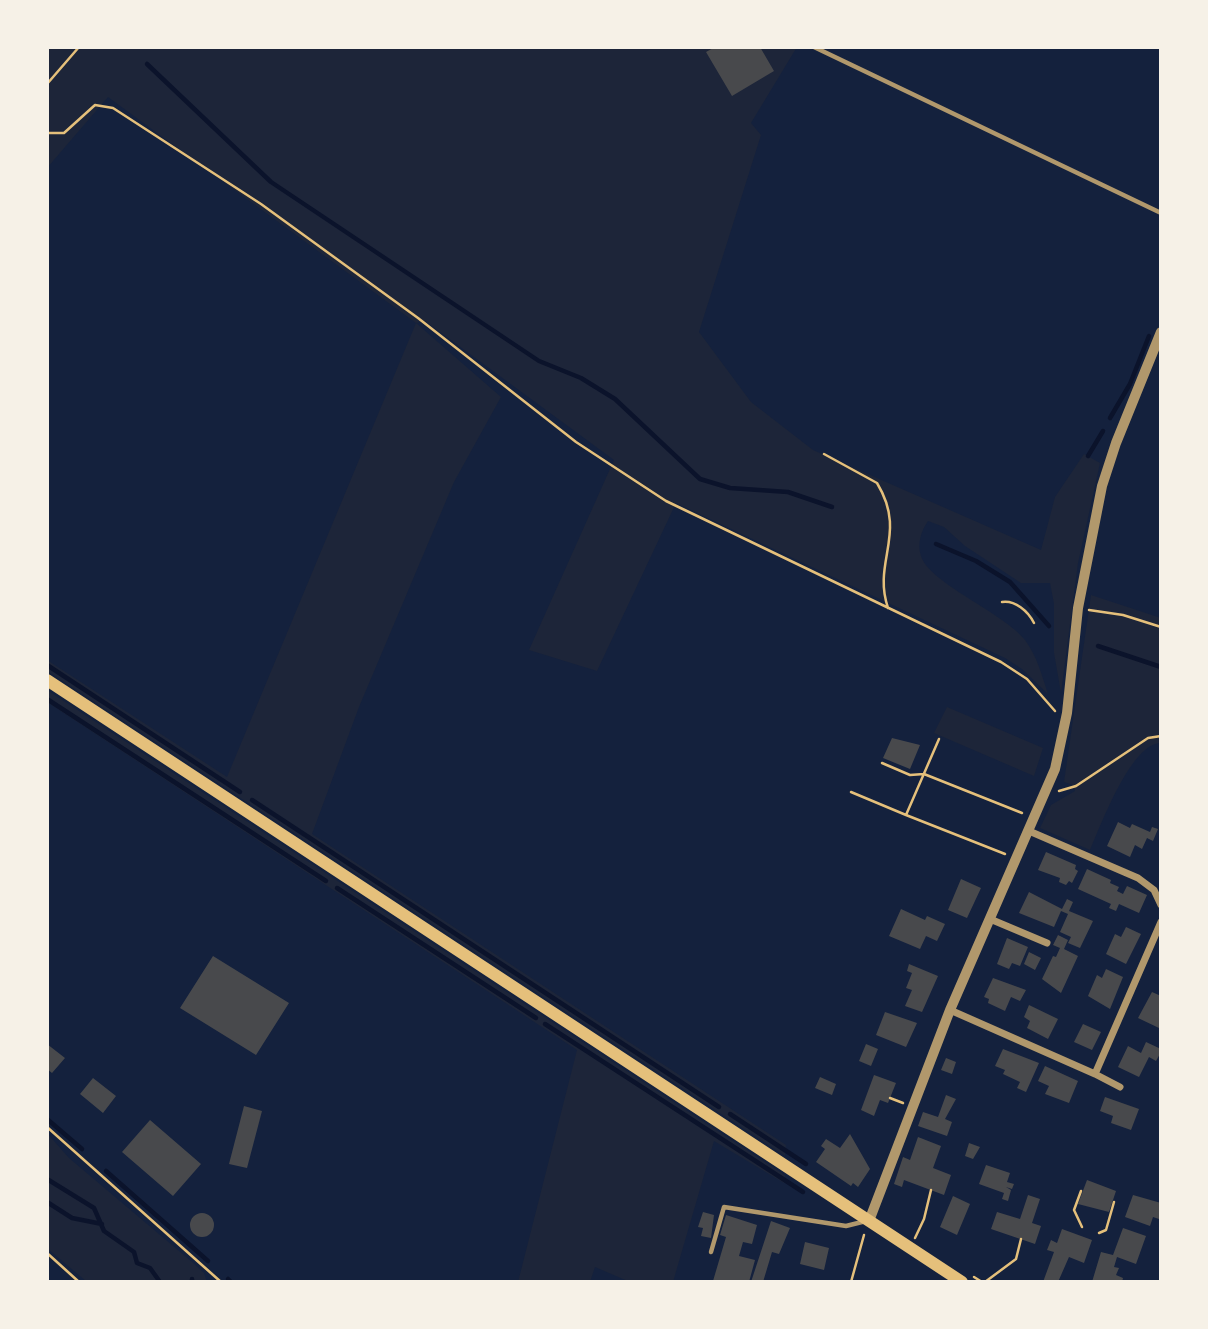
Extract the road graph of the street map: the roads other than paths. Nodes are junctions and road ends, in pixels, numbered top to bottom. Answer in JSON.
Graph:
{"nodes":[{"id":1,"x":814,"y":47,"type":"edge"},
{"id":2,"x":1161,"y":213,"type":"edge"},
{"id":3,"x":1161,"y":332,"type":"edge"},
{"id":4,"x":47,"y":680,"type":"edge"},
{"id":5,"x":1029,"y":831,"type":"junction"},
{"id":6,"x":1161,"y":905,"type":"edge"},
{"id":7,"x":990,"y":919,"type":"junction"},
{"id":8,"x":1161,"y":922,"type":"edge"},
{"id":9,"x":1047,"y":943,"type":"dead end"},
{"id":10,"x":950,"y":1010,"type":"junction"},
{"id":11,"x":1095,"y":1074,"type":"junction"},
{"id":12,"x":1120,"y":1087,"type":"dead end"},
{"id":13,"x":869,"y":1221,"type":"junction"},
{"id":14,"x":711,"y":1252,"type":"dead end"},
{"id":15,"x":962,"y":1282,"type":"edge"}],
"edges":[{"from":1,"to":2,"type":"lane"},
{"from":3,"to":5,"type":"street"},
{"from":4,"to":13,"type":"main road"},
{"from":5,"to":6,"type":"street"},
{"from":5,"to":7,"type":"street"},
{"from":7,"to":9,"type":"street"},
{"from":7,"to":10,"type":"street"},
{"from":8,"to":11,"type":"street"},
{"from":10,"to":11,"type":"street"},
{"from":10,"to":13,"type":"street"},
{"from":11,"to":12,"type":"street"},
{"from":13,"to":14,"type":"lane"},
{"from":13,"to":15,"type":"main road"}]}
